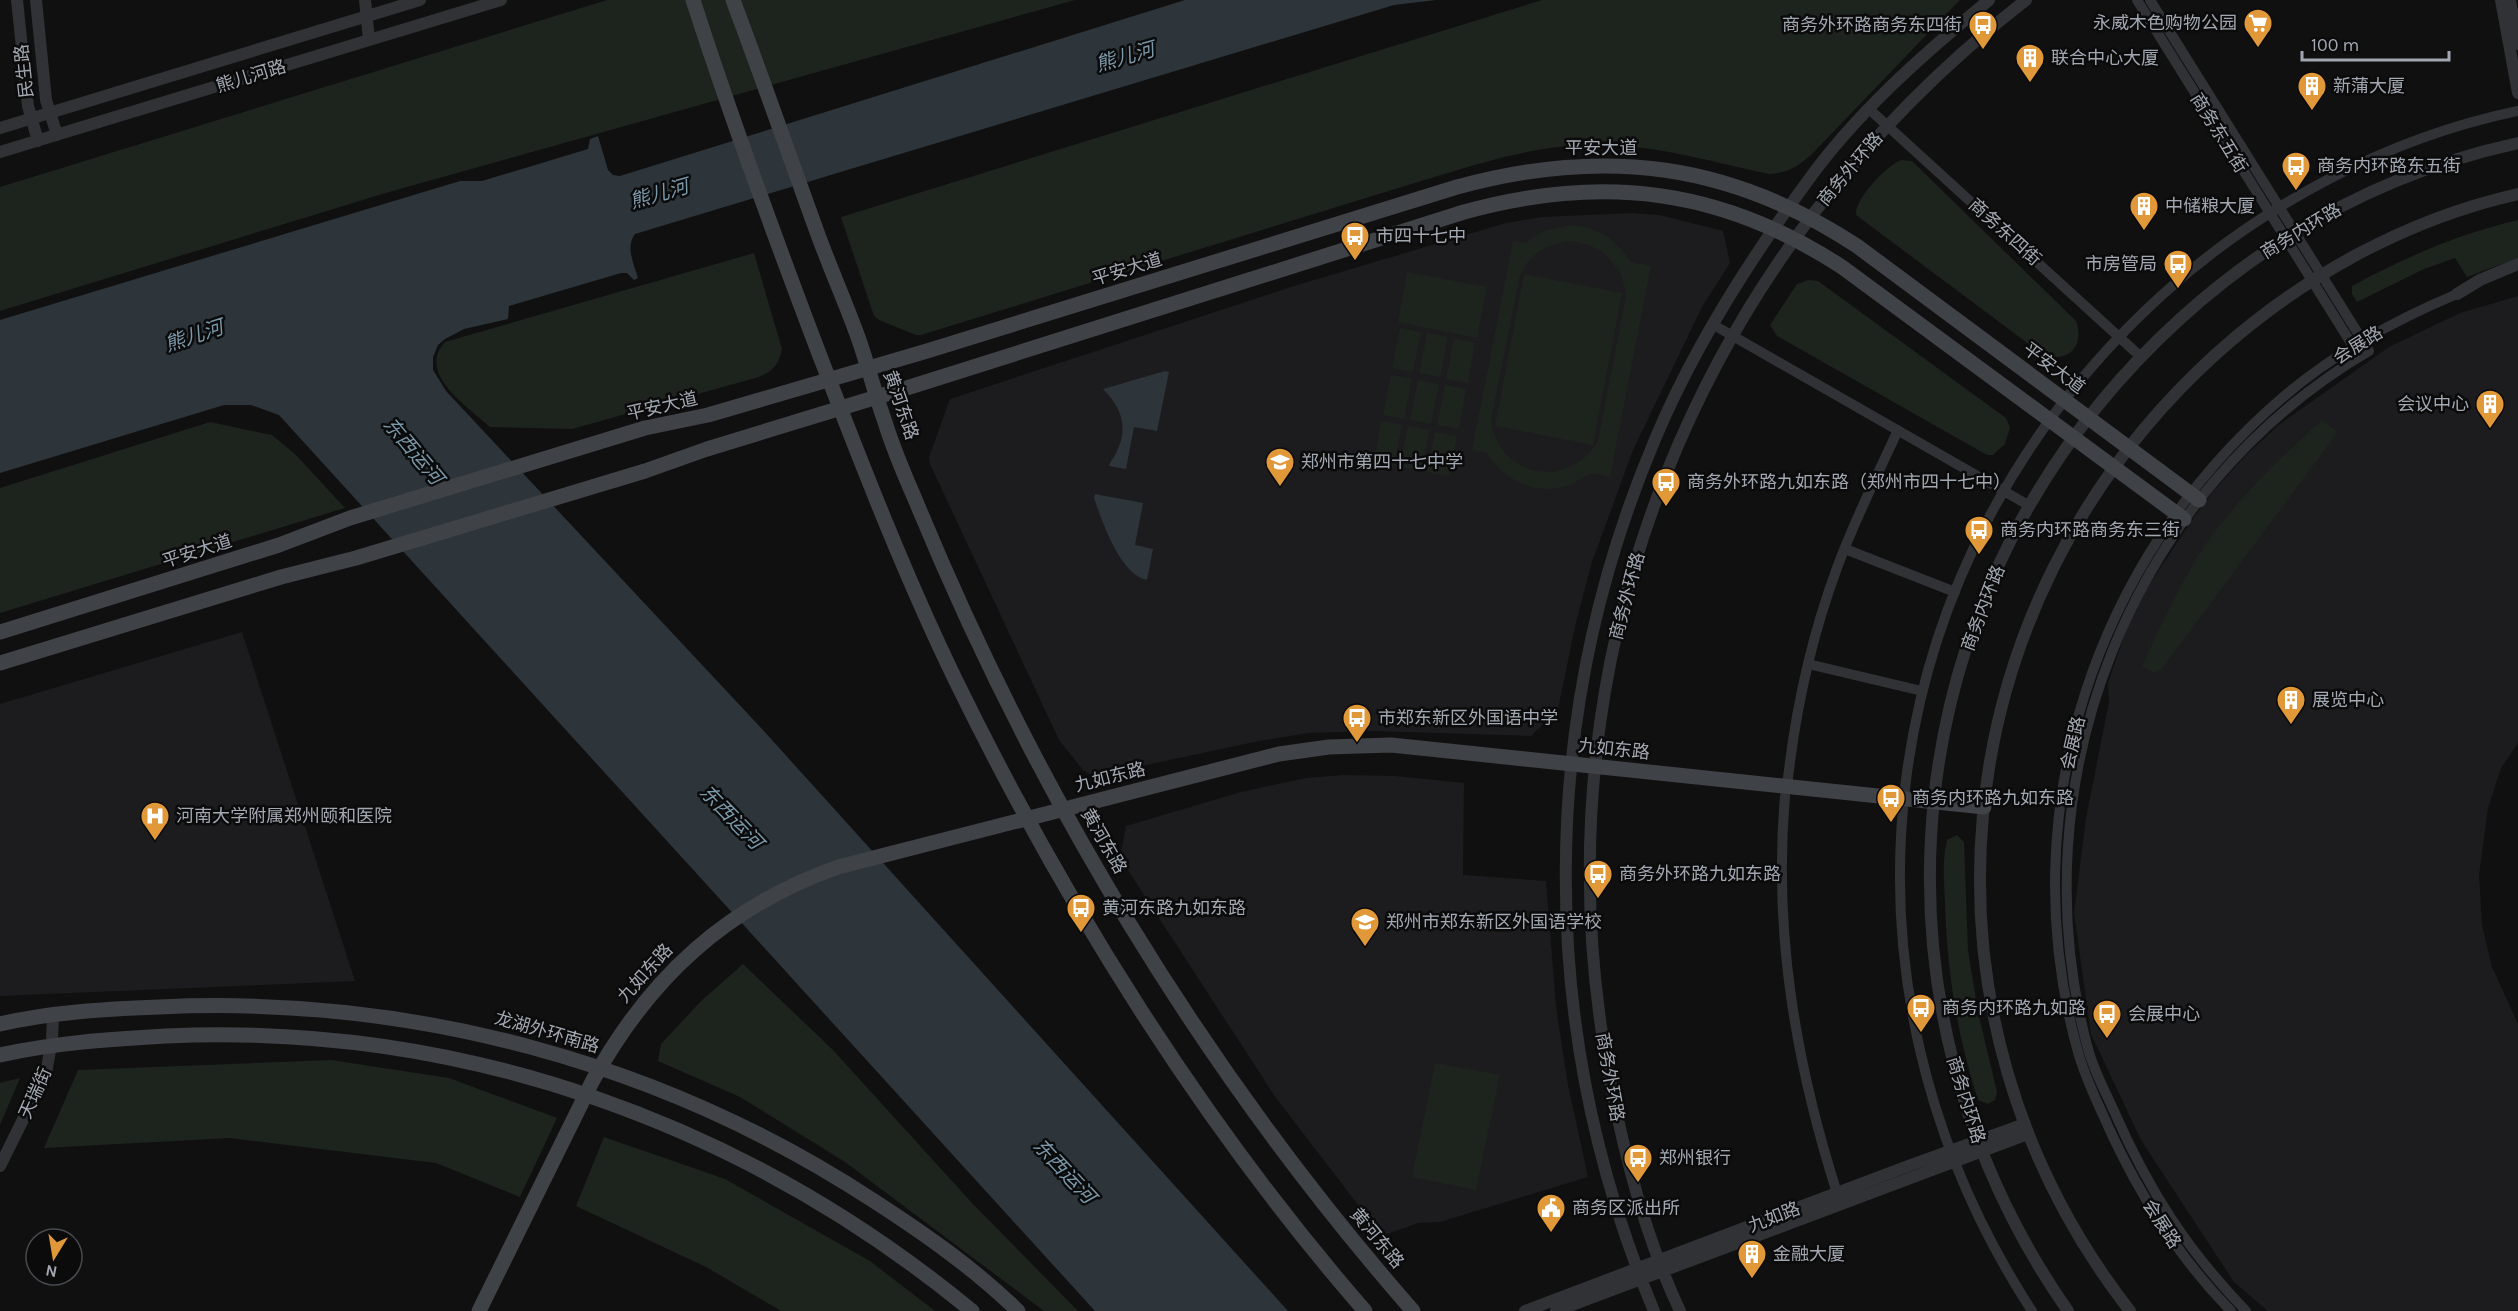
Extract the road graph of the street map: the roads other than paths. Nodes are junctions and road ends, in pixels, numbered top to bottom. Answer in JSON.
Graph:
{"nodes":[{"id":1,"x":17,"y":0,"type":"edge"},
{"id":2,"x":36,"y":0,"type":"edge"},
{"id":3,"x":365,"y":0,"type":"edge"},
{"id":4,"x":420,"y":0,"type":"edge"},
{"id":5,"x":501,"y":0,"type":"edge"},
{"id":6,"x":693,"y":0,"type":"edge"},
{"id":7,"x":733,"y":0,"type":"edge"},
{"id":8,"x":1989,"y":0,"type":"edge"},
{"id":9,"x":2026,"y":0,"type":"edge"},
{"id":10,"x":2137,"y":0,"type":"edge"},
{"id":11,"x":2150,"y":0,"type":"edge"},
{"id":12,"x":2501,"y":0,"type":"edge"},
{"id":13,"x":2510,"y":0,"type":"edge"},
{"id":14,"x":366,"y":16,"type":"junction"},
{"id":15,"x":369,"y":40,"type":"junction"},
{"id":16,"x":2518,"y":44,"type":"edge"},
{"id":17,"x":2518,"y":93,"type":"edge"},
{"id":18,"x":1869,"y":109,"type":"junction"},
{"id":19,"x":2518,"y":111,"type":"edge"},
{"id":20,"x":50,"y":113,"type":"junction"},
{"id":21,"x":31,"y":118,"type":"junction"},
{"id":22,"x":1886,"y":124,"type":"junction"},
{"id":23,"x":0,"y":128,"type":"edge"},
{"id":24,"x":57,"y":135,"type":"junction"},
{"id":25,"x":38,"y":141,"type":"junction"},
{"id":26,"x":2518,"y":143,"type":"edge"},
{"id":27,"x":0,"y":152,"type":"edge"},
{"id":28,"x":2518,"y":194,"type":"edge"},
{"id":29,"x":1790,"y":206,"type":"junction"},
{"id":30,"x":2274,"y":211,"type":"junction"},
{"id":31,"x":1811,"y":217,"type":"junction"},
{"id":32,"x":1774,"y":228,"type":"junction"},
{"id":33,"x":2290,"y":236,"type":"junction"},
{"id":34,"x":1796,"y":238,"type":"junction"},
{"id":35,"x":2518,"y":264,"type":"edge"},
{"id":36,"x":2317,"y":278,"type":"junction"},
{"id":37,"x":2457,"y":294,"type":"joint"},
{"id":38,"x":1712,"y":324,"type":"junction"},
{"id":39,"x":1732,"y":336,"type":"junction"},
{"id":40,"x":2120,"y":336,"type":"junction"},
{"id":41,"x":2361,"y":349,"type":"junction"},
{"id":42,"x":2141,"y":357,"type":"junction"},
{"id":43,"x":868,"y":368,"type":"junction"},
{"id":44,"x":829,"y":380,"type":"junction"},
{"id":45,"x":877,"y":397,"type":"junction"},
{"id":46,"x":2064,"y":399,"type":"junction"},
{"id":47,"x":840,"y":408,"type":"junction"},
{"id":48,"x":2088,"y":417,"type":"junction"},
{"id":49,"x":2049,"y":420,"type":"junction"},
{"id":50,"x":1898,"y":430,"type":"junction"},
{"id":51,"x":2073,"y":437,"type":"junction"},
{"id":52,"x":2128,"y":447,"type":"junction"},
{"id":53,"x":2113,"y":467,"type":"junction"},
{"id":54,"x":2004,"y":491,"type":"junction"},
{"id":55,"x":2195,"y":496,"type":"junction"},
{"id":56,"x":2030,"y":506,"type":"junction"},
{"id":57,"x":2179,"y":516,"type":"junction"},
{"id":58,"x":1845,"y":549,"type":"junction"},
{"id":59,"x":1955,"y":592,"type":"junction"},
{"id":60,"x":0,"y":632,"type":"edge"},
{"id":61,"x":0,"y":663,"type":"edge"},
{"id":62,"x":1808,"y":664,"type":"junction"},
{"id":63,"x":1922,"y":691,"type":"junction"},
{"id":64,"x":1571,"y":769,"type":"junction"},
{"id":65,"x":1595,"y":771,"type":"junction"},
{"id":66,"x":1786,"y":791,"type":"junction"},
{"id":67,"x":1904,"y":803,"type":"junction"},
{"id":68,"x":1934,"y":806,"type":"junction"},
{"id":69,"x":1983,"y":811,"type":"junction"},
{"id":70,"x":1065,"y":813,"type":"junction"},
{"id":71,"x":1029,"y":823,"type":"junction"},
{"id":72,"x":53,"y":1015,"type":"junction"},
{"id":73,"x":0,"y":1024,"type":"edge"},
{"id":74,"x":52,"y":1046,"type":"junction"},
{"id":75,"x":0,"y":1055,"type":"edge"},
{"id":76,"x":604,"y":1069,"type":"junction"},
{"id":77,"x":590,"y":1096,"type":"junction"},
{"id":78,"x":2026,"y":1129,"type":"junction"},
{"id":79,"x":1980,"y":1146,"type":"junction"},
{"id":80,"x":1951,"y":1156,"type":"junction"},
{"id":81,"x":0,"y":1166,"type":"edge"},
{"id":82,"x":1837,"y":1193,"type":"junction"},
{"id":83,"x":1661,"y":1266,"type":"junction"},
{"id":84,"x":1638,"y":1274,"type":"junction"},
{"id":85,"x":479,"y":1311,"type":"edge"},
{"id":86,"x":489,"y":1311,"type":"edge"},
{"id":87,"x":972,"y":1311,"type":"edge"},
{"id":88,"x":1018,"y":1311,"type":"edge"},
{"id":89,"x":1365,"y":1311,"type":"edge"},
{"id":90,"x":1413,"y":1311,"type":"edge"},
{"id":91,"x":1525,"y":1311,"type":"edge"},
{"id":92,"x":1556,"y":1311,"type":"edge"},
{"id":93,"x":1654,"y":1311,"type":"edge"},
{"id":94,"x":1680,"y":1311,"type":"edge"},
{"id":95,"x":2032,"y":1311,"type":"edge"},
{"id":96,"x":2068,"y":1311,"type":"edge"},
{"id":97,"x":2130,"y":1311,"type":"edge"},
{"id":98,"x":2231,"y":1311,"type":"edge"},
{"id":99,"x":2246,"y":1311,"type":"edge"}],
"edges":[{"from":1,"to":21,"type":"street","name":"民生路"},
{"from":2,"to":20,"type":"street","name":"民生路"},
{"from":3,"to":14,"type":"street"},
{"from":4,"to":14,"type":"street","name":"熊儿河路"},
{"from":5,"to":15,"type":"street","name":"熊儿河路"},
{"from":6,"to":44,"type":"main road"},
{"from":7,"to":43,"type":"main road","name":"黄河东路"},
{"from":8,"to":18,"type":"street","name":"商务外环路"},
{"from":9,"to":22,"type":"street","name":"商务外环路"},
{"from":10,"to":30,"type":"street","name":"商务东五街"},
{"from":11,"to":30,"type":"street","name":"商务东五街"},
{"from":12,"to":17,"type":"street"},
{"from":13,"to":16,"type":"street"},
{"from":14,"to":15,"type":"street"},
{"from":14,"to":20,"type":"street","name":"熊儿河路"},
{"from":15,"to":24,"type":"street","name":"熊儿河路"},
{"from":18,"to":22,"type":"street","name":"商务东四街"},
{"from":18,"to":29,"type":"street","name":"商务外环路"},
{"from":19,"to":30,"type":"street"},
{"from":20,"to":21,"type":"street","name":"熊儿河路"},
{"from":20,"to":24,"type":"street","name":"民生路"},
{"from":21,"to":23,"type":"street","name":"熊儿河路"},
{"from":21,"to":25,"type":"street","name":"民生路"},
{"from":22,"to":31,"type":"street","name":"商务外环路"},
{"from":22,"to":40,"type":"street","name":"商务东四街"},
{"from":24,"to":25,"type":"street","name":"熊儿河路"},
{"from":25,"to":27,"type":"street","name":"熊儿河路"},
{"from":26,"to":33,"type":"street","name":"商务内环路"},
{"from":28,"to":36,"type":"street"},
{"from":29,"to":31,"type":"main road","name":"平安大道"},
{"from":29,"to":32,"type":"street","name":"商务外环路"},
{"from":29,"to":43,"type":"main road","name":"平安大道"},
{"from":30,"to":33,"type":"street","name":"商务东五街"},
{"from":30,"to":40,"type":"street"},
{"from":31,"to":34,"type":"street","name":"商务外环路"},
{"from":31,"to":46,"type":"main road","name":"平安大道"},
{"from":32,"to":34,"type":"main road"},
{"from":32,"to":38,"type":"street","name":"商务外环路"},
{"from":32,"to":45,"type":"main road"},
{"from":33,"to":36,"type":"street","name":"商务东五街"},
{"from":33,"to":42,"type":"street","name":"商务内环路"},
{"from":34,"to":39,"type":"street","name":"商务外环路"},
{"from":34,"to":49,"type":"main road"},
{"from":35,"to":37,"type":"street"},
{"from":36,"to":41,"type":"street","name":"商务东五街"},
{"from":36,"to":52,"type":"street"},
{"from":37,"to":41,"type":"street","name":"会展路"},
{"from":38,"to":39,"type":"street"},
{"from":38,"to":64,"type":"street","name":"商务外环路"},
{"from":39,"to":50,"type":"street"},
{"from":39,"to":65,"type":"street","name":"商务外环路"},
{"from":40,"to":42,"type":"street","name":"商务东四街"},
{"from":40,"to":46,"type":"street"},
{"from":41,"to":55,"type":"street","name":"会展路"},
{"from":42,"to":48,"type":"street","name":"商务内环路"},
{"from":43,"to":44,"type":"main road","name":"平安大道"},
{"from":43,"to":45,"type":"main road","name":"黄河东路"},
{"from":44,"to":47,"type":"main road"},
{"from":44,"to":60,"type":"main road","name":"平安大道"},
{"from":45,"to":47,"type":"main road"},
{"from":45,"to":70,"type":"main road","name":"黄河东路"},
{"from":46,"to":48,"type":"main road","name":"平安大道"},
{"from":46,"to":49,"type":"street"},
{"from":47,"to":61,"type":"main road"},
{"from":47,"to":71,"type":"main road"},
{"from":48,"to":51,"type":"street","name":"商务内环路"},
{"from":48,"to":52,"type":"main road","name":"平安大道"},
{"from":49,"to":51,"type":"main road"},
{"from":49,"to":54,"type":"street"},
{"from":50,"to":54,"type":"street"},
{"from":50,"to":58,"type":"street"},
{"from":51,"to":53,"type":"main road"},
{"from":51,"to":56,"type":"street","name":"商务内环路"},
{"from":52,"to":53,"type":"street"},
{"from":52,"to":55,"type":"main road","name":"平安大道"},
{"from":53,"to":57,"type":"main road"},
{"from":53,"to":69,"type":"street"},
{"from":54,"to":56,"type":"street"},
{"from":54,"to":59,"type":"street"},
{"from":55,"to":57,"type":"street","name":"会展路"},
{"from":56,"to":68,"type":"street","name":"商务内环路"},
{"from":57,"to":98,"type":"street","name":"会展路"},
{"from":57,"to":99,"type":"street","name":"会展路"},
{"from":58,"to":59,"type":"street"},
{"from":58,"to":62,"type":"street"},
{"from":59,"to":63,"type":"street"},
{"from":62,"to":63,"type":"street"},
{"from":62,"to":66,"type":"street"},
{"from":63,"to":67,"type":"street"},
{"from":64,"to":65,"type":"main road","name":"九如东路"},
{"from":64,"to":70,"type":"main road","name":"九如东路"},
{"from":64,"to":84,"type":"street","name":"商务外环路"},
{"from":65,"to":66,"type":"main road","name":"九如东路"},
{"from":65,"to":83,"type":"street","name":"商务外环路"},
{"from":66,"to":67,"type":"main road","name":"九如东路"},
{"from":66,"to":82,"type":"street"},
{"from":67,"to":68,"type":"main road","name":"九如东路"},
{"from":67,"to":80,"type":"street"},
{"from":68,"to":69,"type":"main road","name":"九如东路"},
{"from":68,"to":79,"type":"street","name":"商务内环路"},
{"from":69,"to":78,"type":"street"},
{"from":70,"to":71,"type":"main road","name":"九如东路"},
{"from":70,"to":90,"type":"main road","name":"黄河东路"},
{"from":71,"to":76,"type":"main road","name":"九如东路"},
{"from":71,"to":89,"type":"main road"},
{"from":72,"to":73,"type":"main road","name":"龙湖外环南路"},
{"from":72,"to":74,"type":"street","name":"天瑞街"},
{"from":72,"to":76,"type":"main road","name":"龙湖外环南路"},
{"from":74,"to":75,"type":"main road"},
{"from":74,"to":77,"type":"main road"},
{"from":74,"to":81,"type":"street","name":"天瑞街"},
{"from":76,"to":77,"type":"main road","name":"九如东路"},
{"from":76,"to":88,"type":"main road","name":"龙湖外环南路"},
{"from":77,"to":85,"type":"main road","name":"九如东路"},
{"from":77,"to":86,"type":"main road","name":"九如东路"},
{"from":77,"to":87,"type":"main road"},
{"from":78,"to":79,"type":"street","name":"九如路"},
{"from":78,"to":97,"type":"street"},
{"from":79,"to":80,"type":"street","name":"九如路"},
{"from":79,"to":96,"type":"street","name":"商务内环路"},
{"from":80,"to":82,"type":"street","name":"九如路"},
{"from":80,"to":83,"type":"street","name":"九如路"},
{"from":80,"to":95,"type":"street"},
{"from":82,"to":83,"type":"street","name":"九如路"},
{"from":83,"to":84,"type":"street","name":"九如路"},
{"from":83,"to":94,"type":"street","name":"商务外环路"},
{"from":84,"to":91,"type":"street","name":"九如路"},
{"from":84,"to":92,"type":"street","name":"九如路"},
{"from":84,"to":93,"type":"street","name":"商务外环路"}]}
